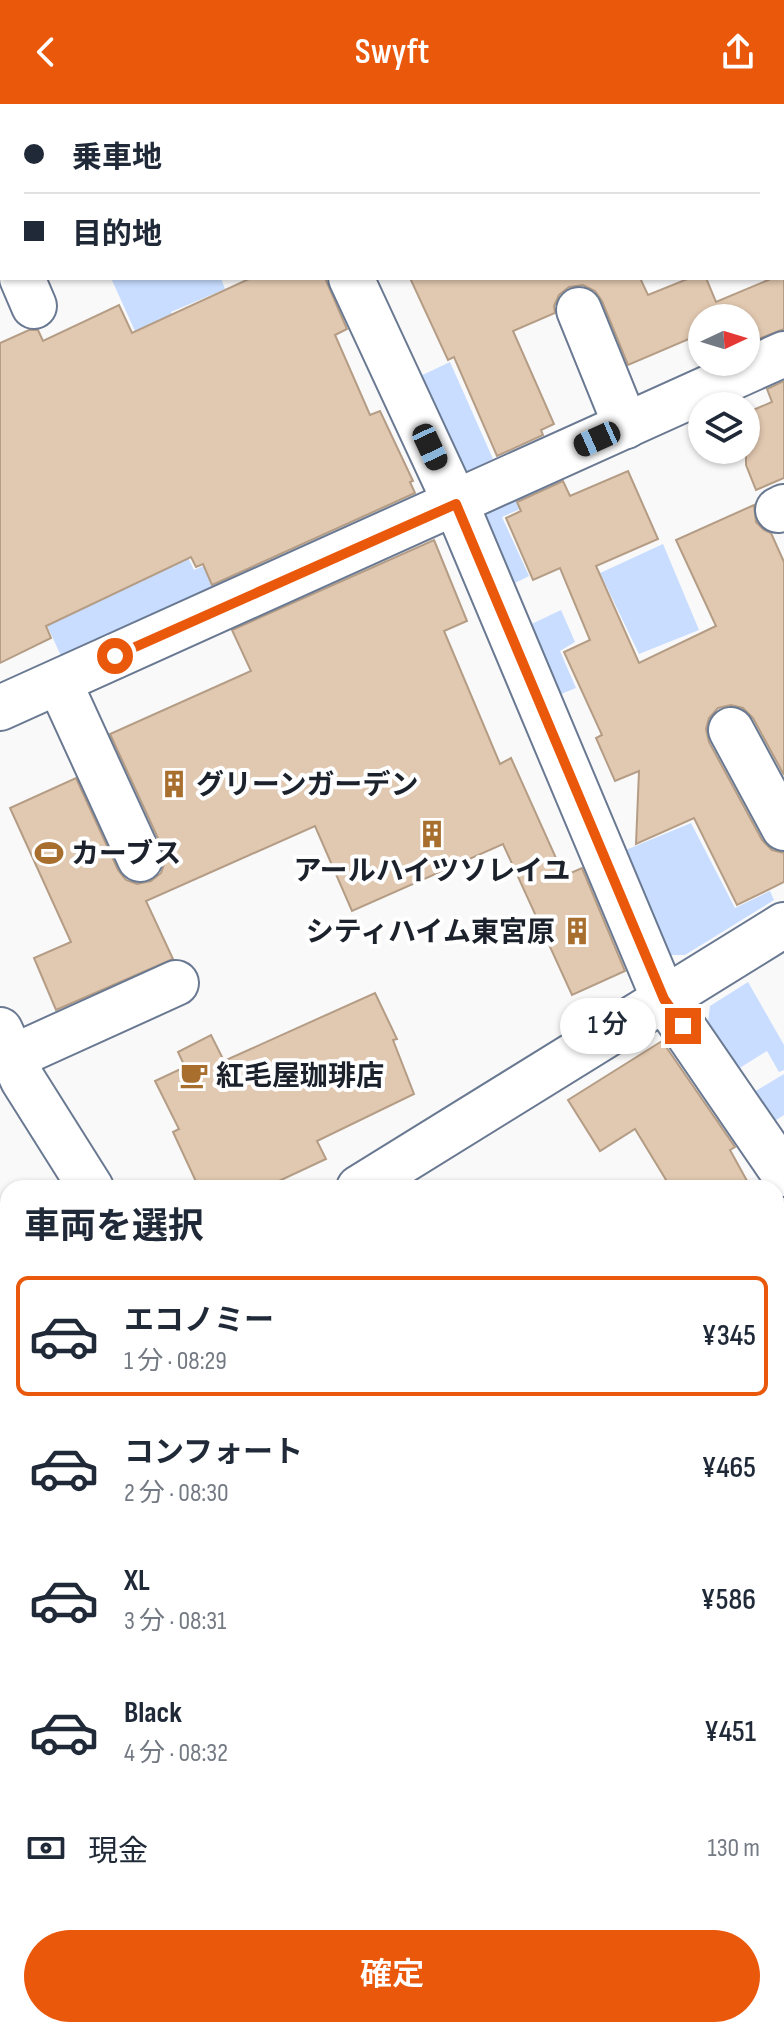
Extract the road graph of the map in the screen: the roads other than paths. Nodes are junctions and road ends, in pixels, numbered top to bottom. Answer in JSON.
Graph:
{"nodes":[{"id":1,"x":352,"y":280,"type":"edge"},
{"id":2,"x":579,"y":310,"type":"dead end"},
{"id":3,"x":784,"y":354,"type":"edge"},
{"id":4,"x":626,"y":426,"type":"junction"},
{"id":5,"x":456,"y":504,"type":"junction"},
{"id":6,"x":59,"y":682,"type":"junction"},
{"id":7,"x":0,"y":708,"type":"edge"},
{"id":8,"x":731,"y":730,"type":"dead end"},
{"id":9,"x":784,"y":828,"type":"edge"},
{"id":10,"x":140,"y":859,"type":"dead end"},
{"id":11,"x":784,"y":925,"type":"edge"},
{"id":12,"x":176,"y":983,"type":"dead end"},
{"id":13,"x":664,"y":999,"type":"junction"},
{"id":14,"x":7,"y":1043,"type":"edge"},
{"id":15,"x":784,"y":1174,"type":"edge"},
{"id":16,"x":86,"y":1180,"type":"edge"},
{"id":17,"x":372,"y":1180,"type":"edge"}],
"edges":[{"from":1,"to":5,"type":"street"},
{"from":2,"to":4,"type":"street"},
{"from":3,"to":4,"type":"street"},
{"from":4,"to":5,"type":"street"},
{"from":5,"to":6,"type":"street"},
{"from":5,"to":13,"type":"street"},
{"from":6,"to":7,"type":"street"},
{"from":6,"to":10,"type":"street"},
{"from":8,"to":9,"type":"street"},
{"from":11,"to":13,"type":"street"},
{"from":12,"to":14,"type":"street"},
{"from":13,"to":15,"type":"street"},
{"from":13,"to":17,"type":"street"},
{"from":14,"to":16,"type":"street"}]}
